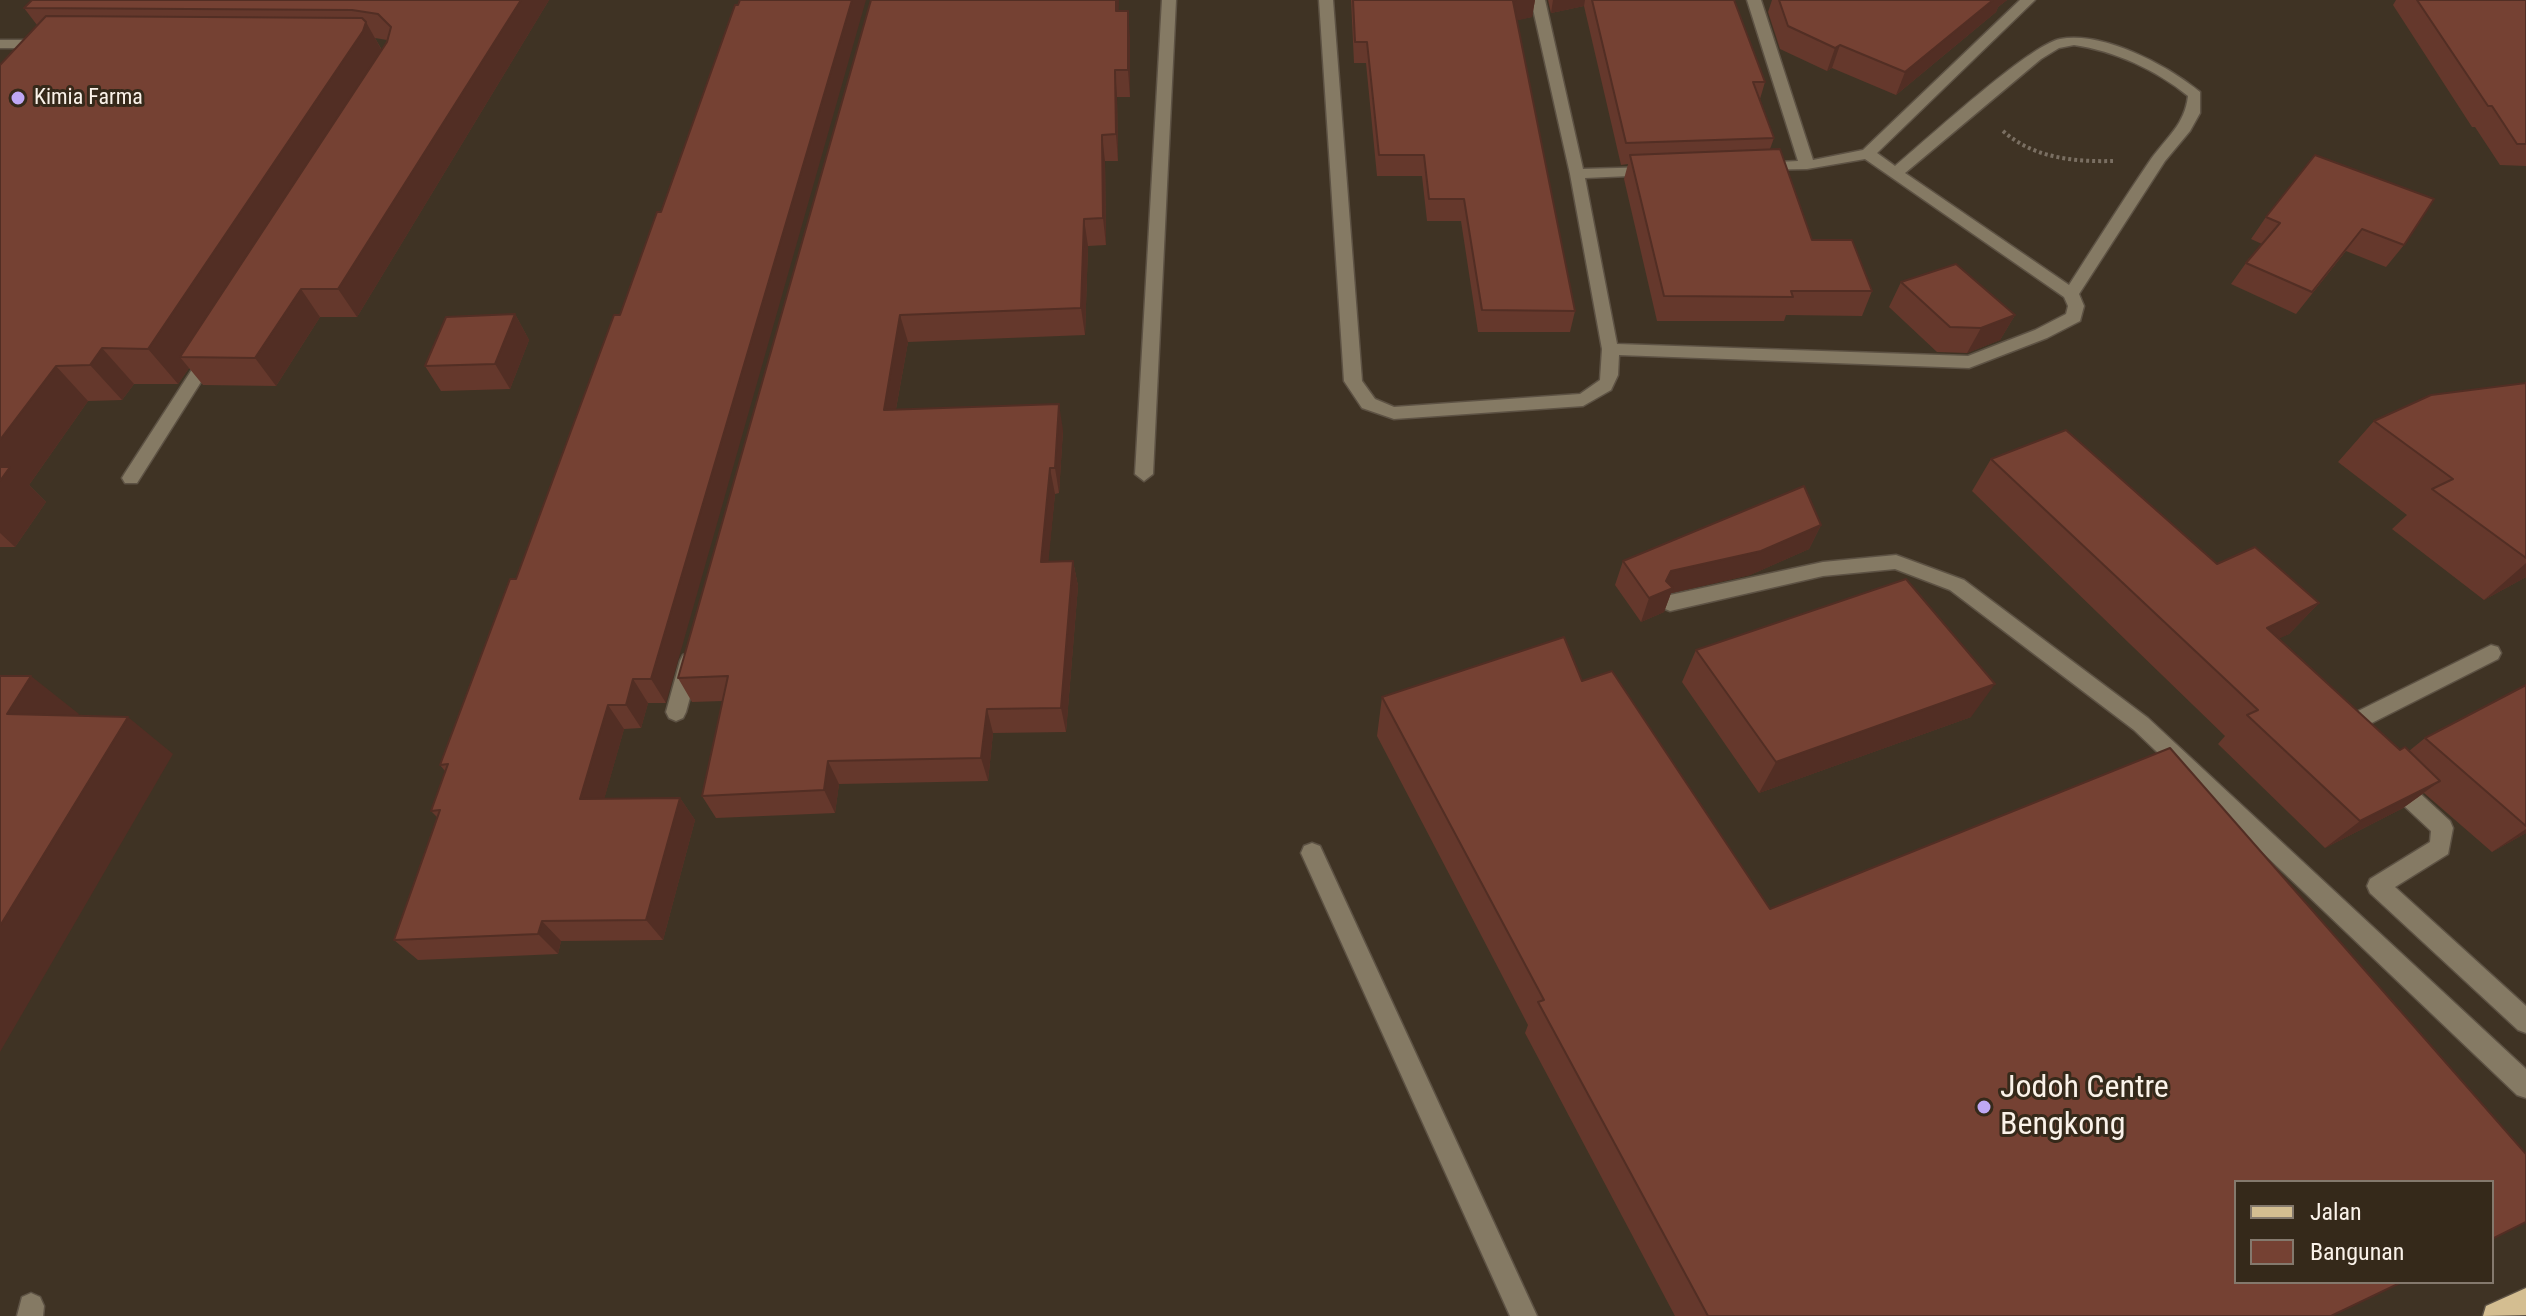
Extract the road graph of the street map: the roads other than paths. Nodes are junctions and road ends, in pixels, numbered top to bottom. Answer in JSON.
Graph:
{"nodes":[{"id":1,"x":1169,"y":0,"type":"edge"},
{"id":2,"x":1326,"y":0,"type":"edge"},
{"id":3,"x":1538,"y":0,"type":"edge"},
{"id":4,"x":1754,"y":0,"type":"edge"},
{"id":5,"x":2028,"y":0,"type":"edge"},
{"id":6,"x":0,"y":44,"type":"edge"},
{"id":7,"x":28,"y":44,"type":"junction"},
{"id":8,"x":58,"y":44,"type":"edge"},
{"id":9,"x":9,"y":61,"type":"edge"},
{"id":10,"x":1868,"y":154,"type":"junction"},
{"id":11,"x":1807,"y":165,"type":"junction"},
{"id":12,"x":1746,"y":167,"type":"edge"},
{"id":13,"x":1669,"y":170,"type":"edge"},
{"id":14,"x":1896,"y":173,"type":"junction"},
{"id":15,"x":1577,"y":174,"type":"junction"},
{"id":16,"x":2071,"y":294,"type":"junction"},
{"id":17,"x":216,"y":346,"type":"edge"},
{"id":18,"x":1610,"y":349,"type":"junction"},
{"id":19,"x":1144,"y":474,"type":"dead end"},
{"id":20,"x":131,"y":478,"type":"dead end"},
{"id":21,"x":1670,"y":603,"type":"edge"},
{"id":22,"x":693,"y":651,"type":"edge"},
{"id":23,"x":2491,"y":653,"type":"dead end"},
{"id":24,"x":676,"y":712,"type":"dead end"},
{"id":25,"x":2349,"y":741,"type":"edge"},
{"id":26,"x":2372,"y":763,"type":"edge"},
{"id":27,"x":1312,"y":853,"type":"dead end"},
{"id":28,"x":2526,"y":1022,"type":"edge"},
{"id":29,"x":2526,"y":1086,"type":"edge"},
{"id":30,"x":2526,"y":1301,"type":"edge"},
{"id":31,"x":1524,"y":1316,"type":"edge"},
{"id":32,"x":2496,"y":1316,"type":"edge"}],
"edges":[{"from":1,"to":19,"type":"street"},
{"from":2,"to":18,"type":"street"},
{"from":3,"to":15,"type":"street"},
{"from":4,"to":11,"type":"street"},
{"from":5,"to":10,"type":"street"},
{"from":6,"to":7,"type":"street"},
{"from":7,"to":8,"type":"street"},
{"from":7,"to":9,"type":"street"},
{"from":10,"to":11,"type":"street"},
{"from":10,"to":14,"type":"street"},
{"from":11,"to":12,"type":"street"},
{"from":13,"to":15,"type":"street"},
{"from":14,"to":16,"type":"street"},
{"from":14,"to":16,"type":"street"},
{"from":15,"to":18,"type":"street"},
{"from":16,"to":18,"type":"street"},
{"from":17,"to":20,"type":"street"},
{"from":21,"to":29,"type":"street"},
{"from":22,"to":24,"type":"street"},
{"from":23,"to":25,"type":"street"},
{"from":26,"to":28,"type":"street"},
{"from":27,"to":31,"type":"street"},
{"from":30,"to":32,"type":"main road"}]}
